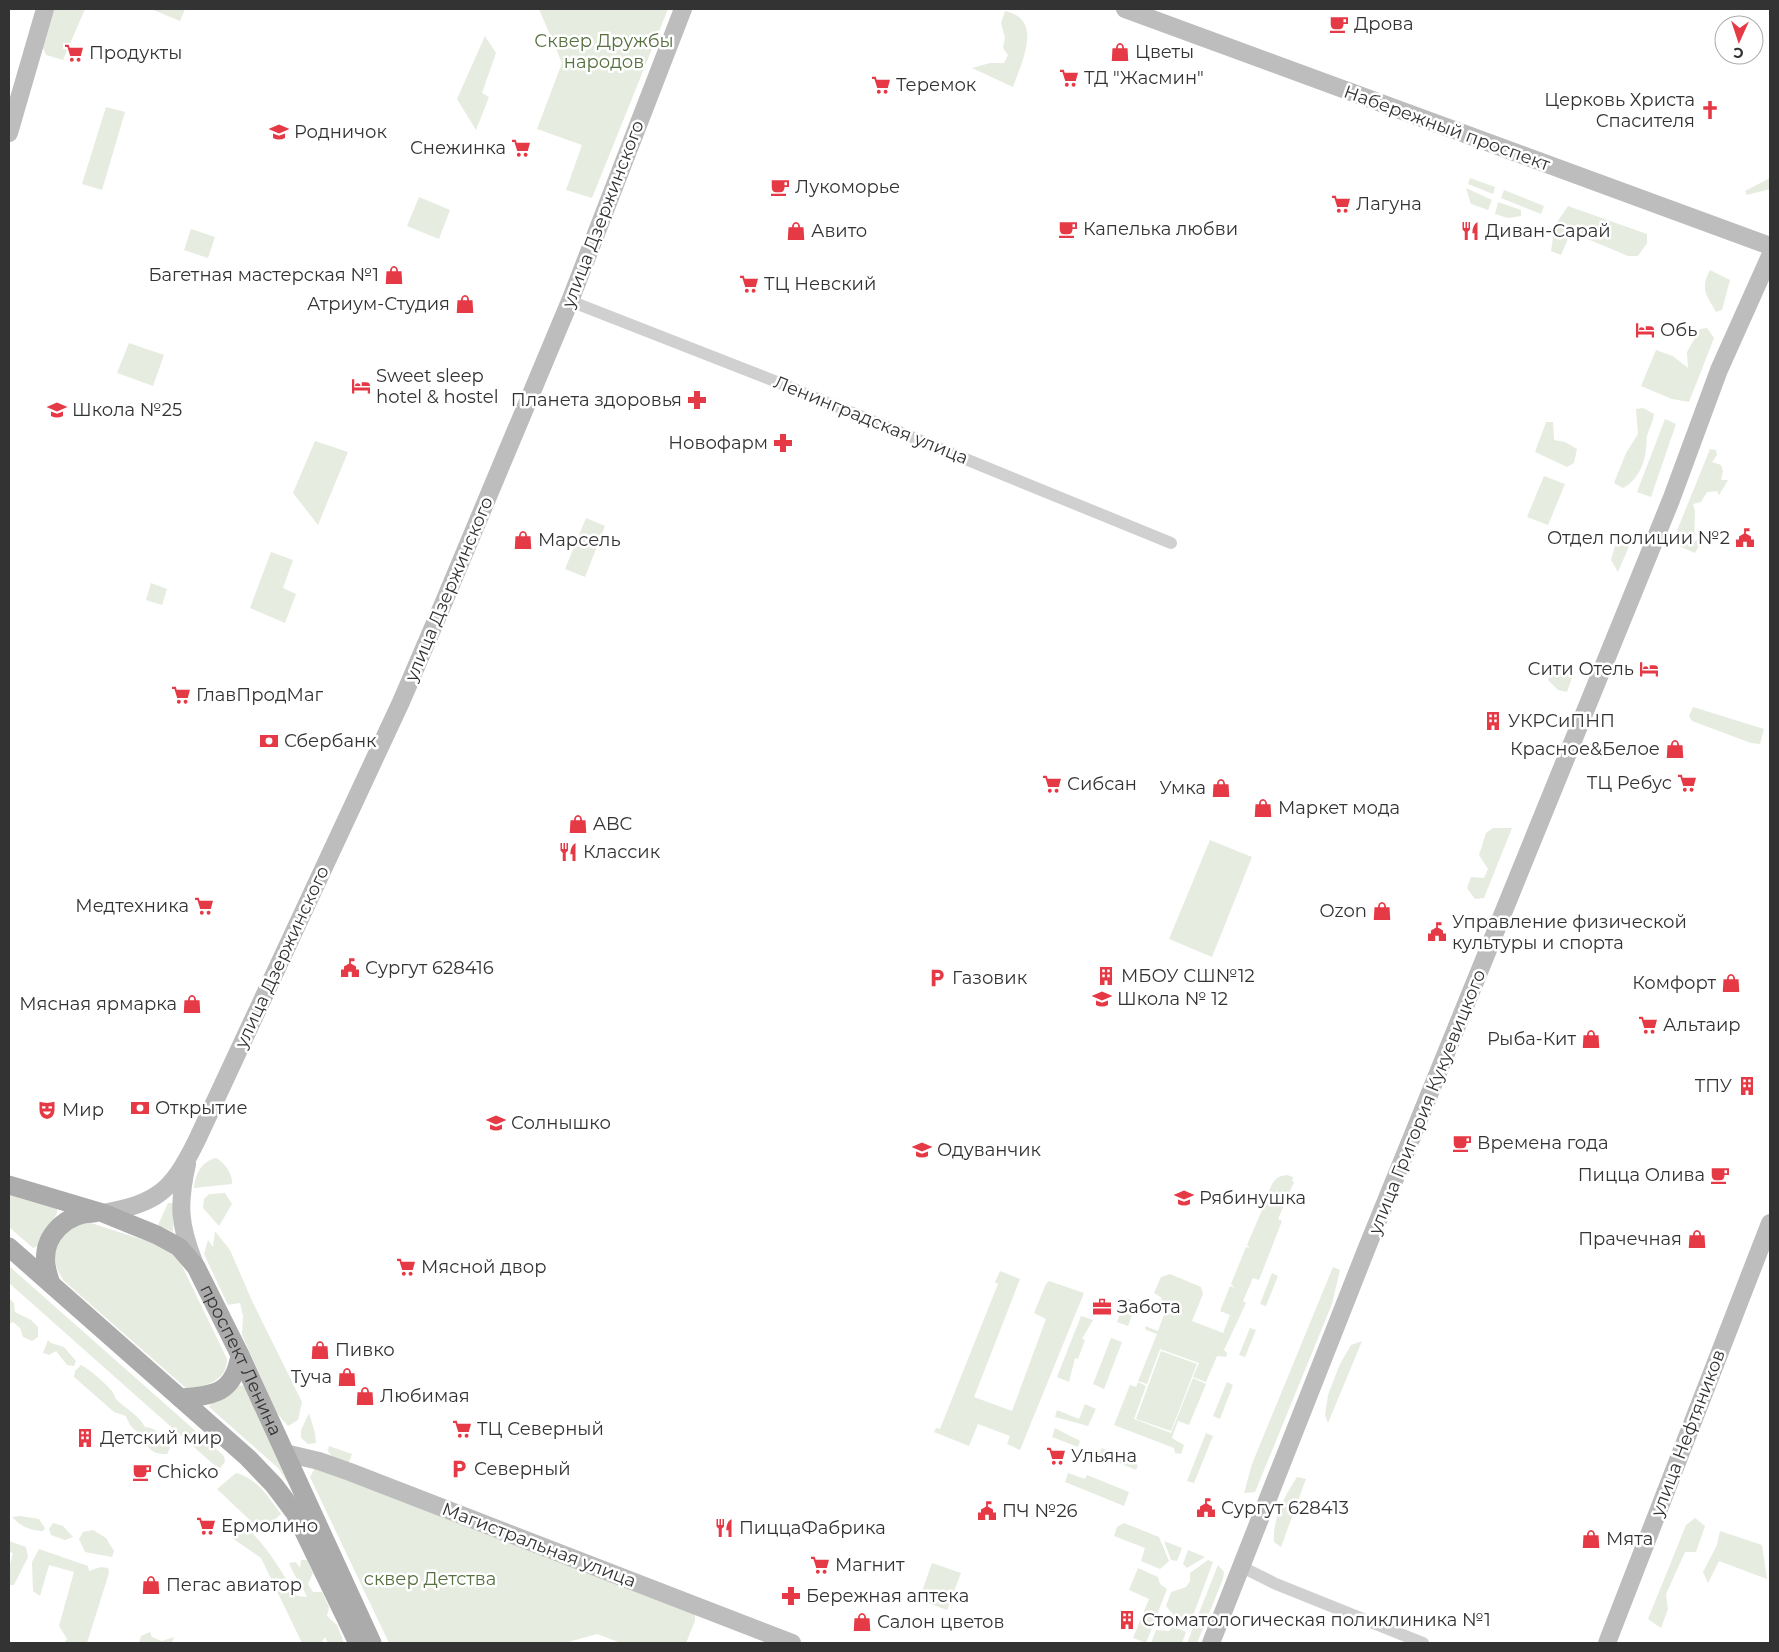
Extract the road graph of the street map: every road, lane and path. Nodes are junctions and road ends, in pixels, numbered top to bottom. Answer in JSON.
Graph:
{"nodes":[{"id":1,"x":45,"y":9,"type":"edge"},
{"id":2,"x":683,"y":9,"type":"edge"},
{"id":3,"x":1125,"y":9,"type":"edge"},
{"id":4,"x":9,"y":133,"type":"edge"},
{"id":5,"x":1770,"y":246,"type":"edge"},
{"id":6,"x":1770,"y":256,"type":"edge"},
{"id":7,"x":570,"y":301,"type":"junction"},
{"id":8,"x":1171,"y":543,"type":"dead end"},
{"id":9,"x":189,"y":1157,"type":"junction"},
{"id":10,"x":9,"y":1185,"type":"edge"},
{"id":11,"x":103,"y":1213,"type":"junction"},
{"id":12,"x":1770,"y":1223,"type":"edge"},
{"id":13,"x":9,"y":1247,"type":"edge"},
{"id":14,"x":196,"y":1268,"type":"junction"},
{"id":15,"x":51,"y":1284,"type":"junction"},
{"id":16,"x":240,"y":1355,"type":"junction"},
{"id":17,"x":180,"y":1398,"type":"junction"},
{"id":18,"x":285,"y":1453,"type":"junction"},
{"id":19,"x":1240,"y":1566,"type":"junction"},
{"id":20,"x":358,"y":1643,"type":"edge"},
{"id":21,"x":372,"y":1643,"type":"edge"},
{"id":22,"x":792,"y":1643,"type":"edge"},
{"id":23,"x":1211,"y":1643,"type":"edge"},
{"id":24,"x":1423,"y":1643,"type":"edge"},
{"id":25,"x":1607,"y":1643,"type":"edge"}],
"edges":[{"from":1,"to":4,"type":"main road"},
{"from":2,"to":7,"type":"main road","name":"улица Дзержинского"},
{"from":3,"to":5,"type":"main road","name":"Набережный проспект"},
{"from":6,"to":19,"type":"main road","name":"улица Григория Кукуевицкого"},
{"from":7,"to":8,"type":"street","name":"Ленинградская улица"},
{"from":7,"to":9,"type":"main road","name":"улица Дзержинского"},
{"from":9,"to":11,"type":"main road","name":"улица Дзержинского"},
{"from":9,"to":14,"type":"main road","name":"улица Дзержинского"},
{"from":10,"to":11,"type":"main road","name":"проспект Ленина"},
{"from":11,"to":14,"type":"main road","name":"проспект Ленина"},
{"from":11,"to":15,"type":"main road"},
{"from":12,"to":25,"type":"main road","name":"улица Нефтяников"},
{"from":13,"to":15,"type":"main road"},
{"from":14,"to":16,"type":"main road","name":"проспект Ленина"},
{"from":15,"to":17,"type":"main road"},
{"from":16,"to":17,"type":"main road"},
{"from":16,"to":18,"type":"main road","name":"проспект Ленина"},
{"from":17,"to":20,"type":"main road"},
{"from":18,"to":21,"type":"main road","name":"проспект Ленина"},
{"from":18,"to":22,"type":"main road","name":"Магистральная улица"},
{"from":19,"to":23,"type":"main road","name":"улица Григория Кукуевицкого"},
{"from":19,"to":24,"type":"street"}]}
